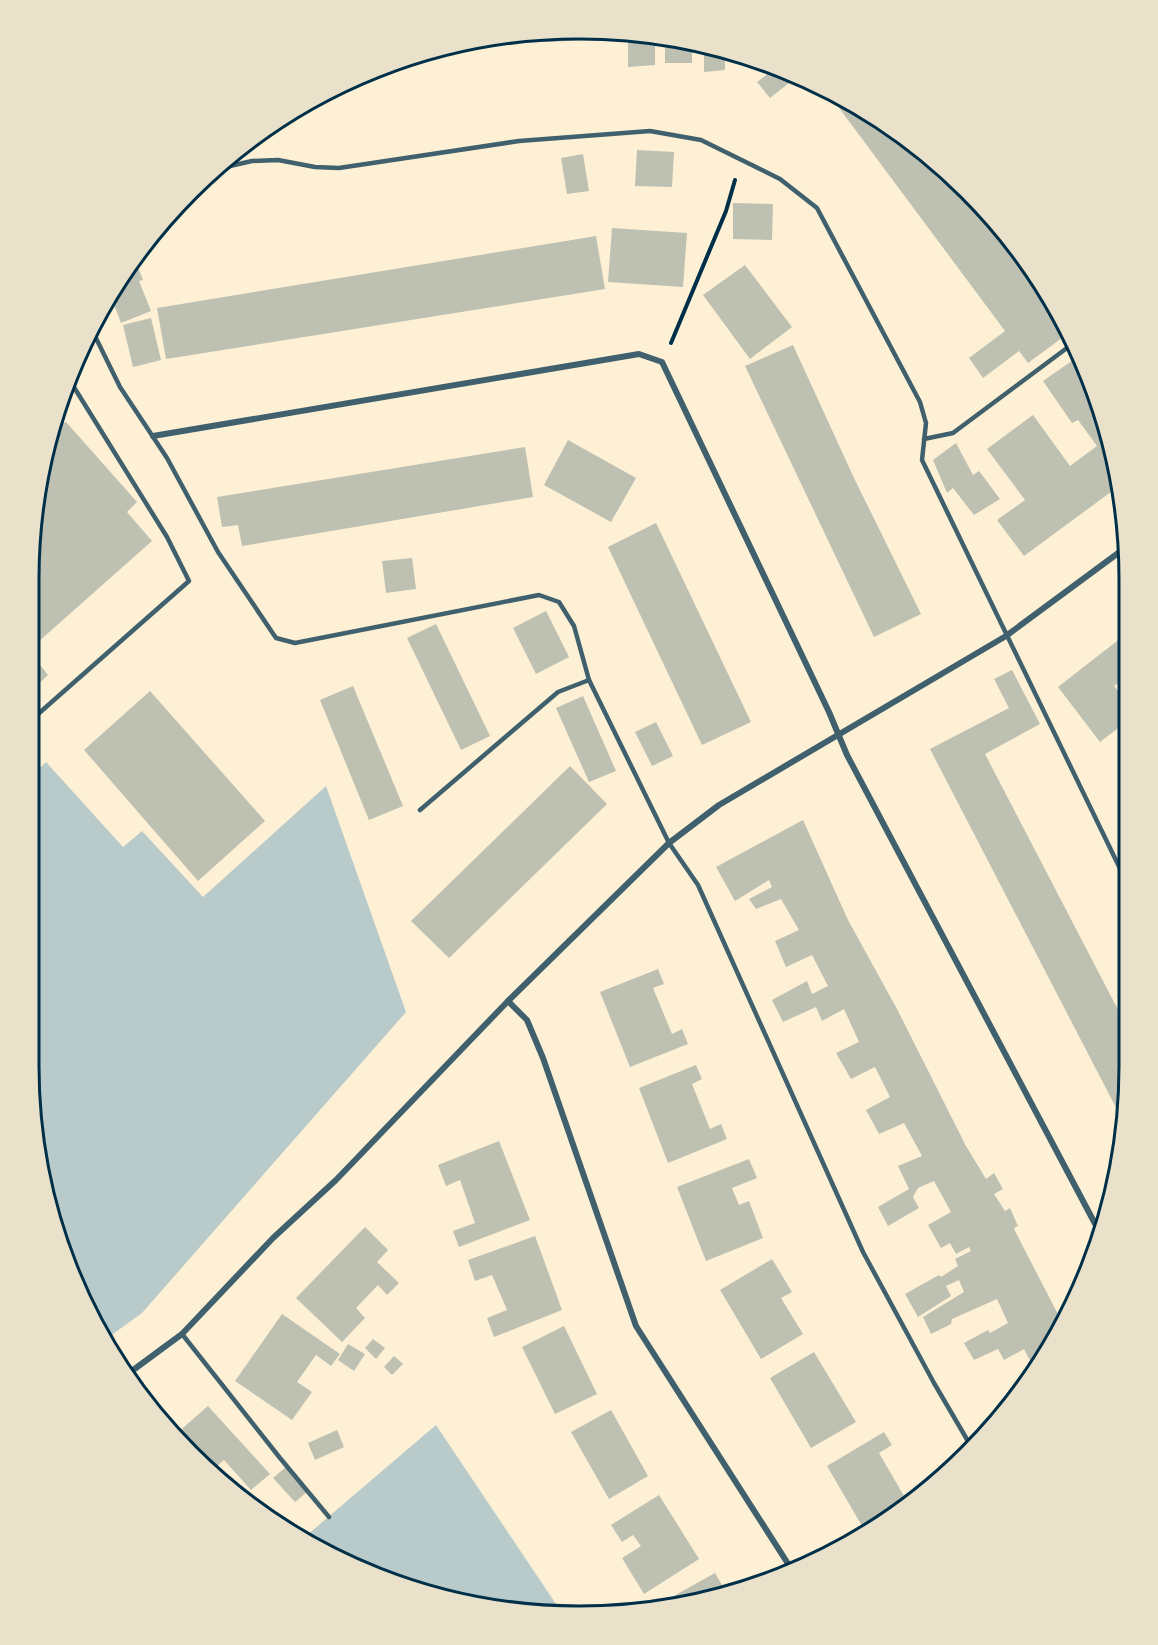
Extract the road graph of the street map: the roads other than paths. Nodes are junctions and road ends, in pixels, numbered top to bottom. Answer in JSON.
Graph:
{"nodes":[{"id":1,"x":232,"y":166,"type":"edge"},
{"id":2,"x":96,"y":338,"type":"edge"},
{"id":3,"x":1067,"y":348,"type":"edge"},
{"id":4,"x":74,"y":388,"type":"edge"},
{"id":5,"x":153,"y":436,"type":"junction"},
{"id":6,"x":924,"y":439,"type":"junction"},
{"id":7,"x":1118,"y":553,"type":"edge"},
{"id":8,"x":1006,"y":636,"type":"junction"},
{"id":9,"x":589,"y":680,"type":"junction"},
{"id":10,"x":39,"y":712,"type":"edge"},
{"id":11,"x":838,"y":733,"type":"junction"},
{"id":12,"x":420,"y":810,"type":"dead end"},
{"id":13,"x":669,"y":843,"type":"junction"},
{"id":14,"x":1119,"y":867,"type":"edge"},
{"id":15,"x":508,"y":1001,"type":"junction"},
{"id":16,"x":1095,"y":1224,"type":"edge"},
{"id":17,"x":182,"y":1334,"type":"junction"},
{"id":18,"x":133,"y":1370,"type":"edge"},
{"id":19,"x":968,"y":1441,"type":"edge"},
{"id":20,"x":329,"y":1517,"type":"dead end"},
{"id":21,"x":788,"y":1564,"type":"edge"}],
"edges":[{"from":1,"to":6,"type":"lane"},
{"from":2,"to":5,"type":"lane"},
{"from":3,"to":6,"type":"lane"},
{"from":4,"to":10,"type":"lane"},
{"from":5,"to":9,"type":"lane"},
{"from":5,"to":11,"type":"street"},
{"from":6,"to":8,"type":"lane"},
{"from":7,"to":8,"type":"street"},
{"from":8,"to":11,"type":"street"},
{"from":8,"to":14,"type":"lane"},
{"from":9,"to":12,"type":"lane"},
{"from":9,"to":13,"type":"lane"},
{"from":11,"to":13,"type":"street"},
{"from":11,"to":16,"type":"street"},
{"from":13,"to":15,"type":"street"},
{"from":13,"to":19,"type":"lane"},
{"from":15,"to":17,"type":"street"},
{"from":15,"to":21,"type":"street"},
{"from":17,"to":18,"type":"street"},
{"from":17,"to":20,"type":"lane"}]}
